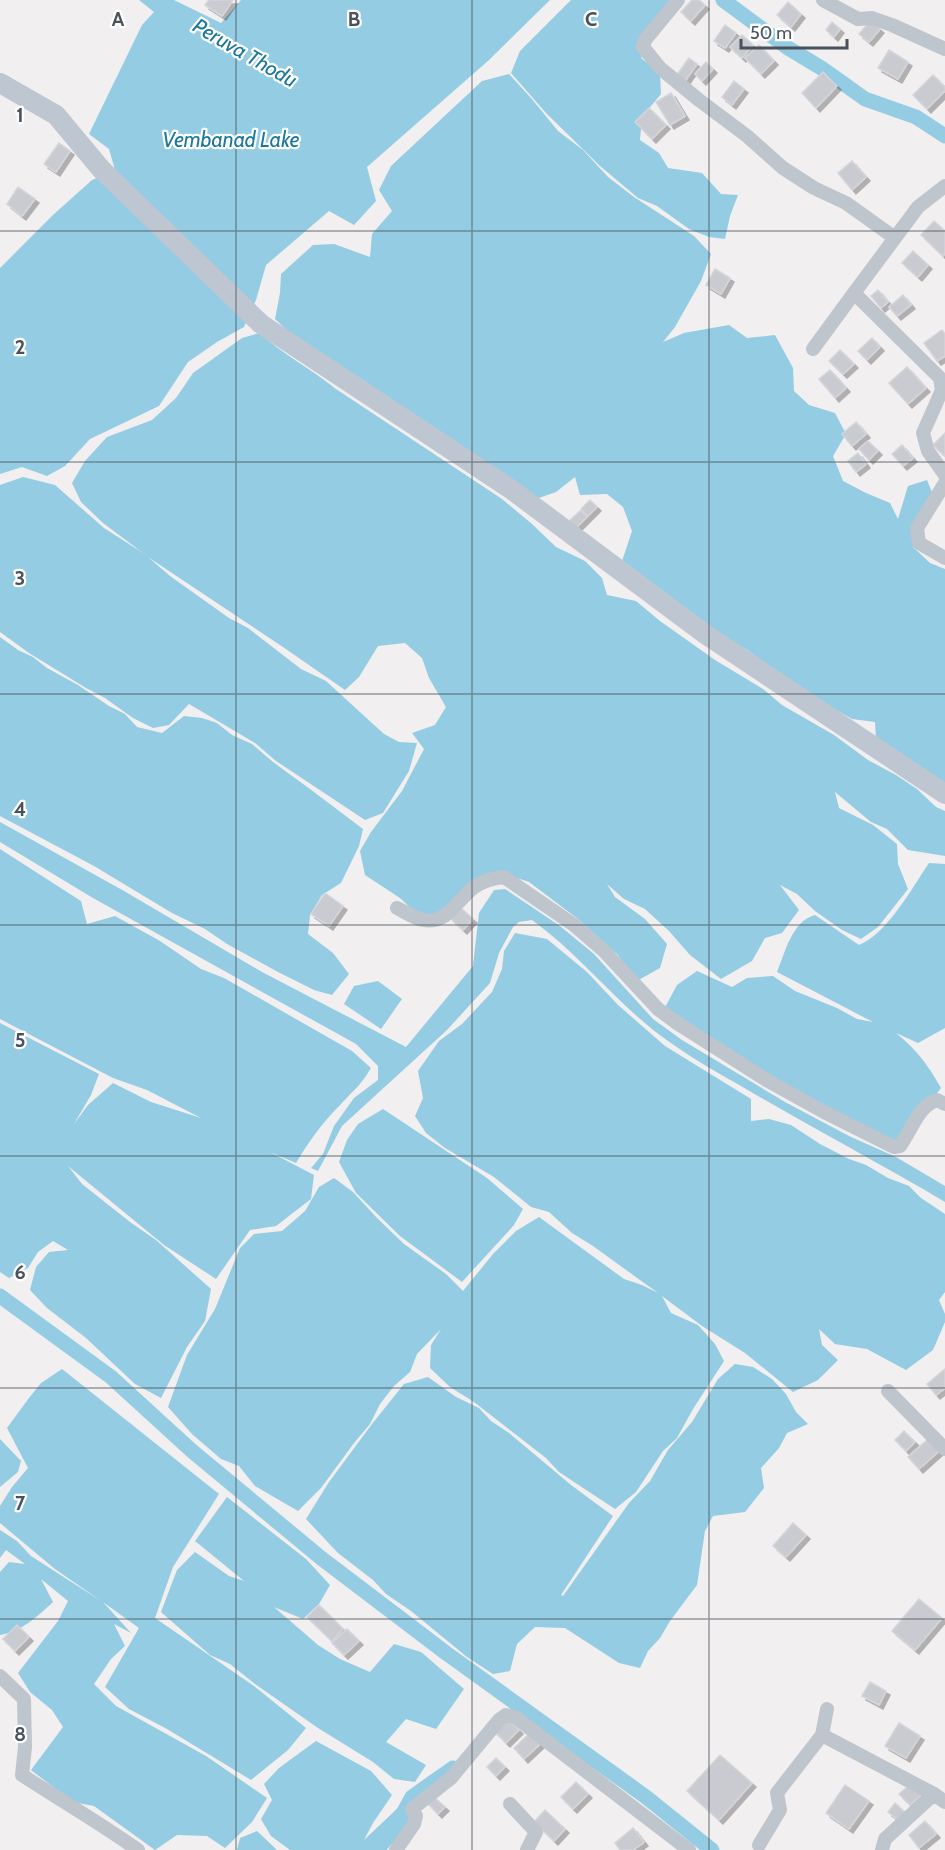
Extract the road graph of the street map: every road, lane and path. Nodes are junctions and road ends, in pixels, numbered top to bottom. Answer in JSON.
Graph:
{"nodes":[{"id":1,"x":678,"y":0,"type":"edge"},
{"id":2,"x":823,"y":0,"type":"edge"},
{"id":3,"x":945,"y":49,"type":"edge"},
{"id":4,"x":0,"y":83,"type":"edge"},
{"id":5,"x":945,"y":186,"type":"edge"},
{"id":6,"x":895,"y":238,"type":"junction"},
{"id":7,"x":854,"y":293,"type":"junction"},
{"id":8,"x":813,"y":349,"type":"dead end"},
{"id":9,"x":945,"y":475,"type":"edge"},
{"id":10,"x":945,"y":483,"type":"edge"},
{"id":11,"x":945,"y":558,"type":"edge"},
{"id":12,"x":945,"y":794,"type":"edge"},
{"id":13,"x":397,"y":908,"type":"dead end"},
{"id":14,"x":945,"y":1104,"type":"edge"},
{"id":15,"x":888,"y":1390,"type":"dead end"},
{"id":16,"x":945,"y":1449,"type":"edge"},
{"id":17,"x":0,"y":1676,"type":"edge"},
{"id":18,"x":827,"y":1709,"type":"dead end"},
{"id":19,"x":822,"y":1735,"type":"junction"},
{"id":20,"x":939,"y":1798,"type":"edge"},
{"id":21,"x":510,"y":1804,"type":"dead end"},
{"id":22,"x":759,"y":1845,"type":"dead end"},
{"id":23,"x":138,"y":1850,"type":"edge"},
{"id":24,"x":396,"y":1850,"type":"edge"},
{"id":25,"x":527,"y":1850,"type":"edge"},
{"id":26,"x":689,"y":1850,"type":"edge"},
{"id":27,"x":882,"y":1850,"type":"edge"}],
"edges":[{"from":1,"to":6,"type":"street"},
{"from":2,"to":3,"type":"street"},
{"from":4,"to":12,"type":"street"},
{"from":5,"to":6,"type":"street"},
{"from":6,"to":7,"type":"street"},
{"from":7,"to":8,"type":"street"},
{"from":7,"to":9,"type":"street"},
{"from":10,"to":11,"type":"street"},
{"from":13,"to":14,"type":"street"},
{"from":15,"to":16,"type":"street"},
{"from":17,"to":23,"type":"street"},
{"from":18,"to":19,"type":"street"},
{"from":19,"to":20,"type":"street"},
{"from":19,"to":22,"type":"street"},
{"from":20,"to":27,"type":"street"},
{"from":21,"to":25,"type":"street"},
{"from":24,"to":26,"type":"street"}]}
